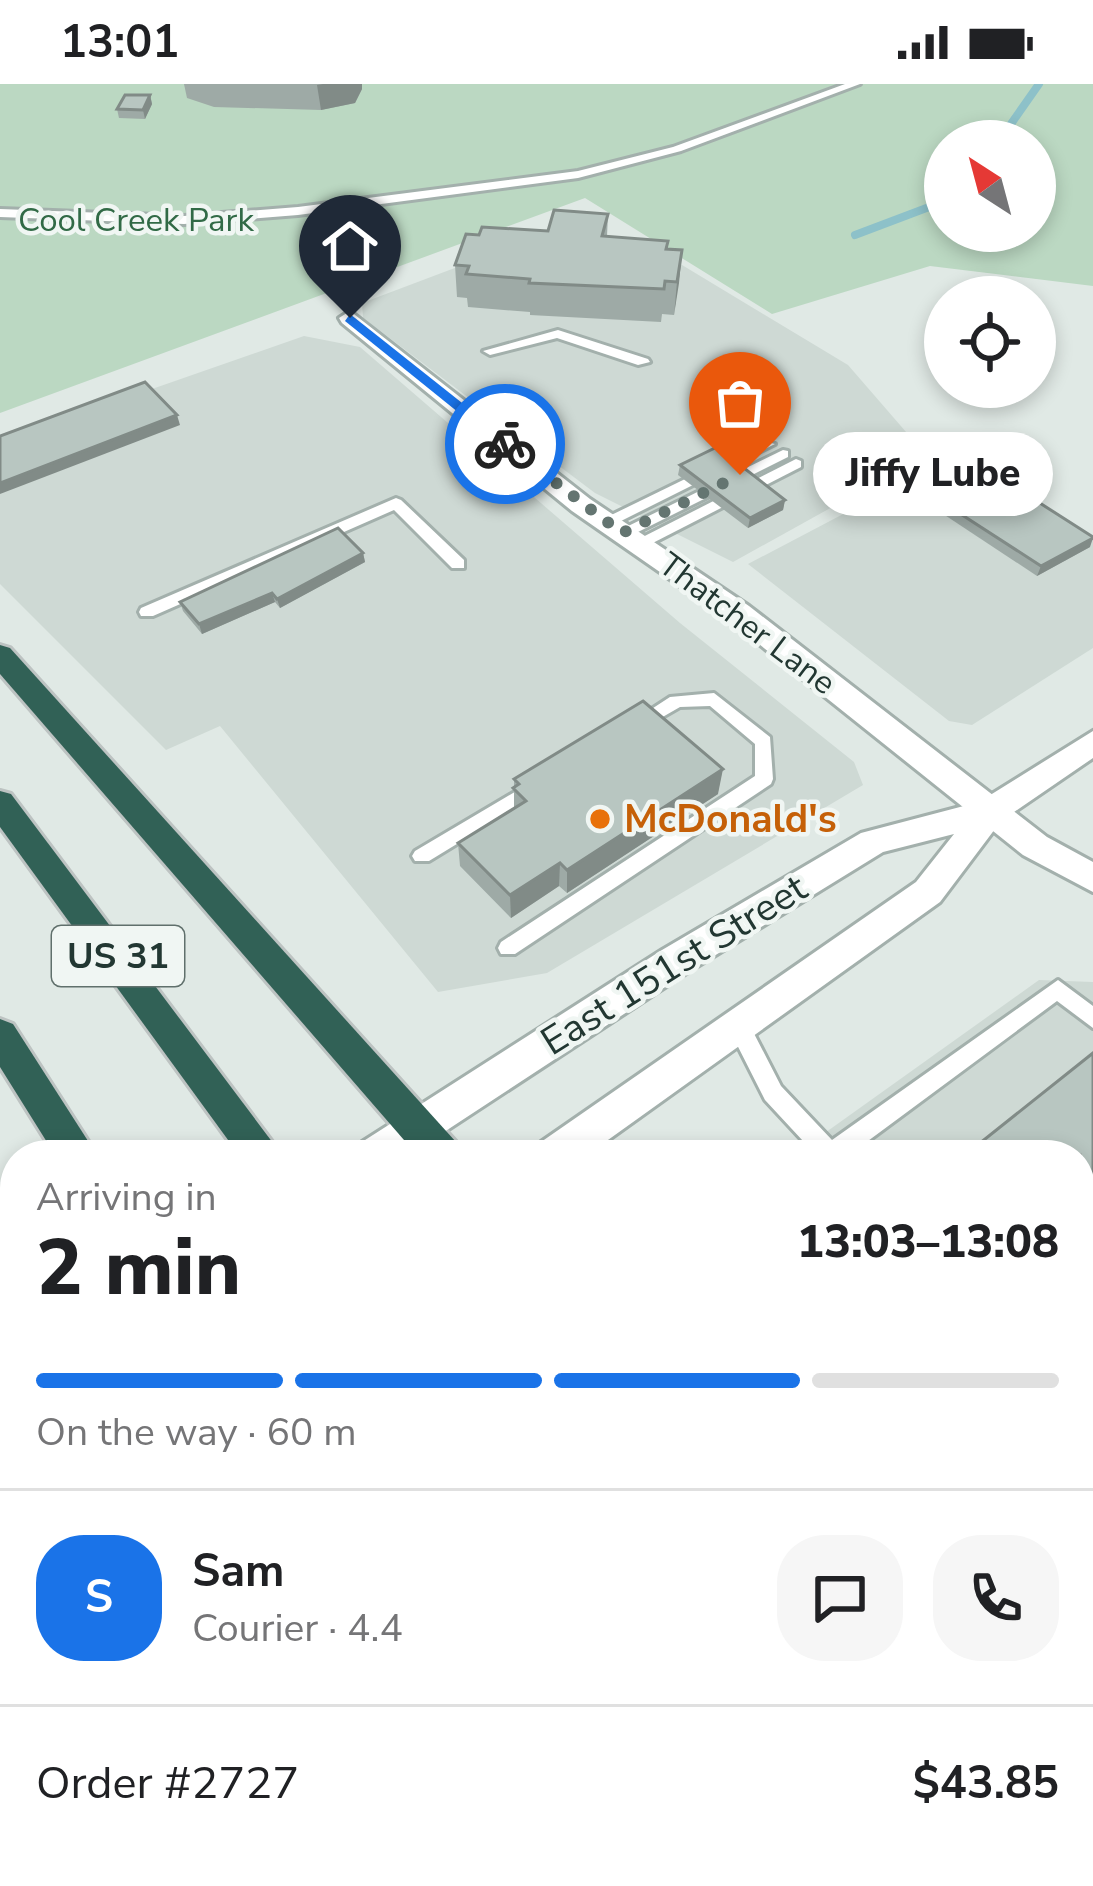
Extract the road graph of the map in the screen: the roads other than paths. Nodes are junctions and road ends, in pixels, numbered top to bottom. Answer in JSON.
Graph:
{"nodes":[{"id":1,"x":855,"y":84,"type":"edge"},
{"id":2,"x":0,"y":212,"type":"edge"},
{"id":3,"x":350,"y":318,"type":"dead end"},
{"id":4,"x":490,"y":351,"type":"dead end"},
{"id":5,"x":643,"y":362,"type":"dead end"},
{"id":6,"x":621,"y":533,"type":"junction"},
{"id":7,"x":458,"y":564,"type":"dead end"},
{"id":8,"x":147,"y":612,"type":"dead end"},
{"id":9,"x":0,"y":655,"type":"edge"},
{"id":10,"x":618,"y":737,"type":"edge"},
{"id":11,"x":1093,"y":742,"type":"edge"},
{"id":12,"x":559,"y":772,"type":"edge"},
{"id":13,"x":0,"y":803,"type":"edge"},
{"id":14,"x":989,"y":812,"type":"junction"},
{"id":15,"x":422,"y":856,"type":"dead end"},
{"id":16,"x":1093,"y":878,"type":"edge"},
{"id":17,"x":508,"y":948,"type":"dead end"},
{"id":18,"x":1093,"y":1019,"type":"edge"},
{"id":19,"x":738,"y":1025,"type":"junction"},
{"id":20,"x":0,"y":1035,"type":"edge"},
{"id":21,"x":67,"y":1140,"type":"edge"},
{"id":22,"x":252,"y":1140,"type":"edge"},
{"id":23,"x":430,"y":1140,"type":"edge"},
{"id":24,"x":432,"y":1140,"type":"edge"},
{"id":25,"x":577,"y":1140,"type":"edge"},
{"id":26,"x":818,"y":1140,"type":"edge"},
{"id":27,"x":851,"y":1140,"type":"edge"}],
"edges":[{"from":1,"to":2,"type":"lane"},
{"from":3,"to":6,"type":"street","name":"Thatcher Lane"},
{"from":4,"to":5,"type":"lane"},
{"from":6,"to":6,"type":"lane"},
{"from":6,"to":14,"type":"street","name":"Thatcher Lane"},
{"from":7,"to":8,"type":"lane"},
{"from":9,"to":23,"type":"highway"},
{"from":10,"to":17,"type":"lane"},
{"from":11,"to":14,"type":"street","name":"East 151st Street"},
{"from":12,"to":15,"type":"lane"},
{"from":13,"to":22,"type":"highway","number":"US 31"},
{"from":14,"to":16,"type":"street","name":"Thatcher Lane"},
{"from":14,"to":19,"type":"street","name":"East 151st Street"},
{"from":14,"to":24,"type":"street","name":"East 151st Street"},
{"from":18,"to":27,"type":"lane"},
{"from":19,"to":25,"type":"street","name":"East 151st Street"},
{"from":19,"to":26,"type":"lane"},
{"from":20,"to":21,"type":"highway"}]}
